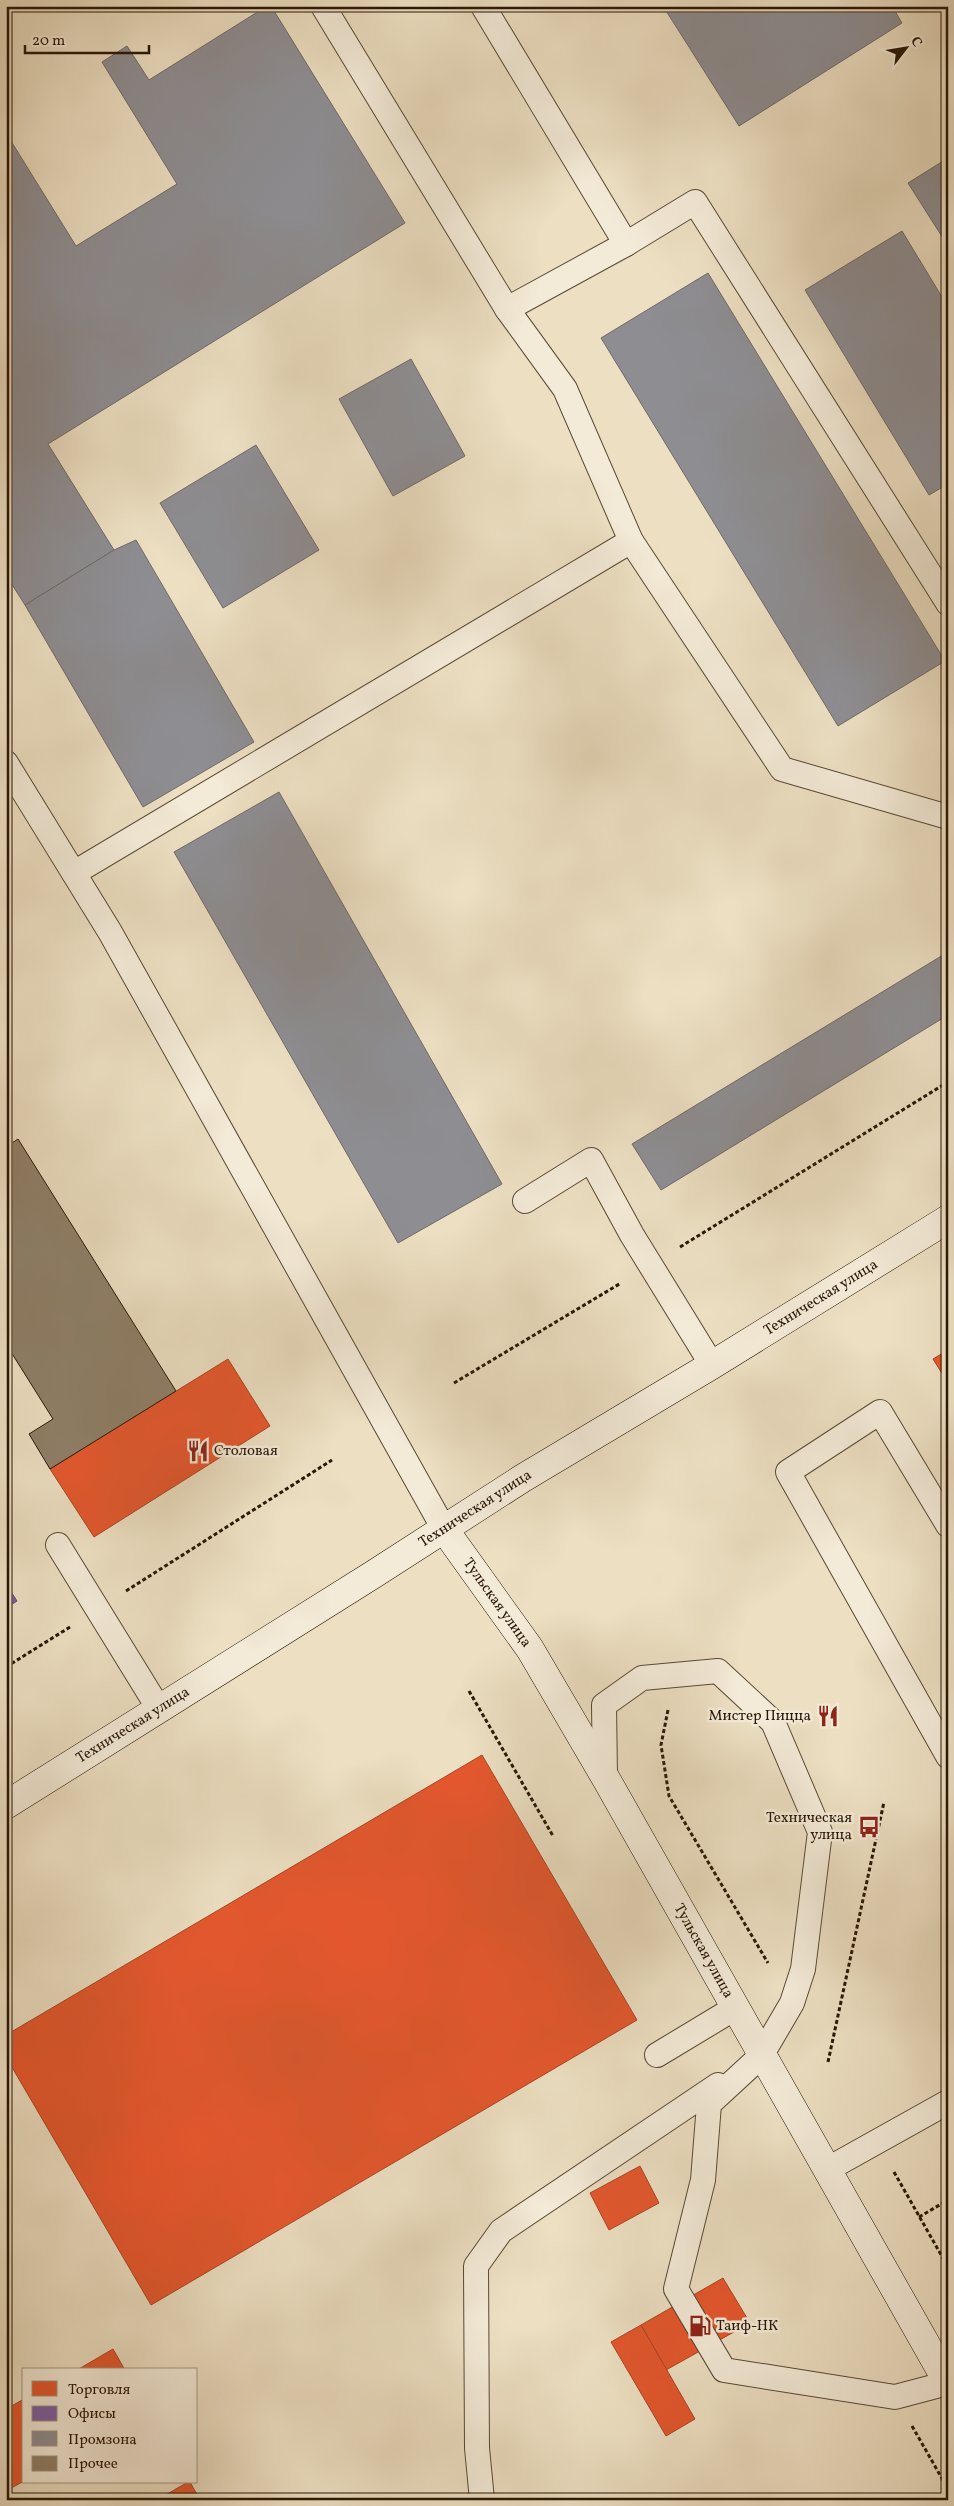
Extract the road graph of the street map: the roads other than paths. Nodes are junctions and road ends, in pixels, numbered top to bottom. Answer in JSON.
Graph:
{"nodes":[{"id":1,"x":323,"y":6,"type":"edge"},
{"id":2,"x":483,"y":6,"type":"edge"},
{"id":3,"x":626,"y":244,"type":"junction"},
{"id":4,"x":507,"y":310,"type":"junction"},
{"id":5,"x":631,"y":541,"type":"junction"},
{"id":6,"x":948,"y":603,"type":"edge"},
{"id":7,"x":6,"y":763,"type":"edge"},
{"id":8,"x":948,"y":817,"type":"edge"},
{"id":9,"x":74,"y":873,"type":"junction"},
{"id":10,"x":525,"y":1201,"type":"dead end"},
{"id":11,"x":948,"y":1219,"type":"edge"},
{"id":12,"x":712,"y":1365,"type":"junction"},
{"id":13,"x":948,"y":1526,"type":"edge"},
{"id":14,"x":444,"y":1529,"type":"junction"},
{"id":15,"x":58,"y":1545,"type":"dead end"},
{"id":16,"x":159,"y":1709,"type":"junction"},
{"id":17,"x":948,"y":1756,"type":"edge"},
{"id":18,"x":605,"y":1777,"type":"junction"},
{"id":19,"x":6,"y":1805,"type":"edge"},
{"id":20,"x":735,"y":2008,"type":"junction"},
{"id":21,"x":657,"y":2055,"type":"dead end"},
{"id":22,"x":761,"y":2056,"type":"junction"},
{"id":23,"x":948,"y":2102,"type":"edge"},
{"id":24,"x":828,"y":2169,"type":"junction"},
{"id":25,"x":948,"y":2383,"type":"edge"},
{"id":26,"x":482,"y":2500,"type":"edge"}],
"edges":[{"from":1,"to":4,"type":"lane"},
{"from":2,"to":3,"type":"lane"},
{"from":3,"to":4,"type":"lane"},
{"from":3,"to":6,"type":"lane"},
{"from":4,"to":5,"type":"lane"},
{"from":5,"to":8,"type":"lane"},
{"from":5,"to":9,"type":"lane"},
{"from":7,"to":9,"type":"lane"},
{"from":9,"to":14,"type":"lane"},
{"from":10,"to":12,"type":"lane"},
{"from":11,"to":12,"type":"main road","name":"Техническая улица"},
{"from":12,"to":14,"type":"main road","name":"Техническая улица"},
{"from":13,"to":17,"type":"lane"},
{"from":14,"to":16,"type":"main road","name":"Техническая улица"},
{"from":14,"to":18,"type":"main road","name":"Тульская улица"},
{"from":15,"to":16,"type":"lane"},
{"from":16,"to":19,"type":"main road","name":"Техническая улица"},
{"from":18,"to":20,"type":"main road","name":"Тульская улица"},
{"from":18,"to":22,"type":"lane"},
{"from":20,"to":21,"type":"lane"},
{"from":20,"to":22,"type":"main road","name":"Тульская улица"},
{"from":22,"to":24,"type":"main road","name":"Тульская улица"},
{"from":22,"to":25,"type":"lane"},
{"from":22,"to":26,"type":"lane"},
{"from":23,"to":24,"type":"lane"},
{"from":24,"to":25,"type":"main road","name":"Тульская улица"}]}
